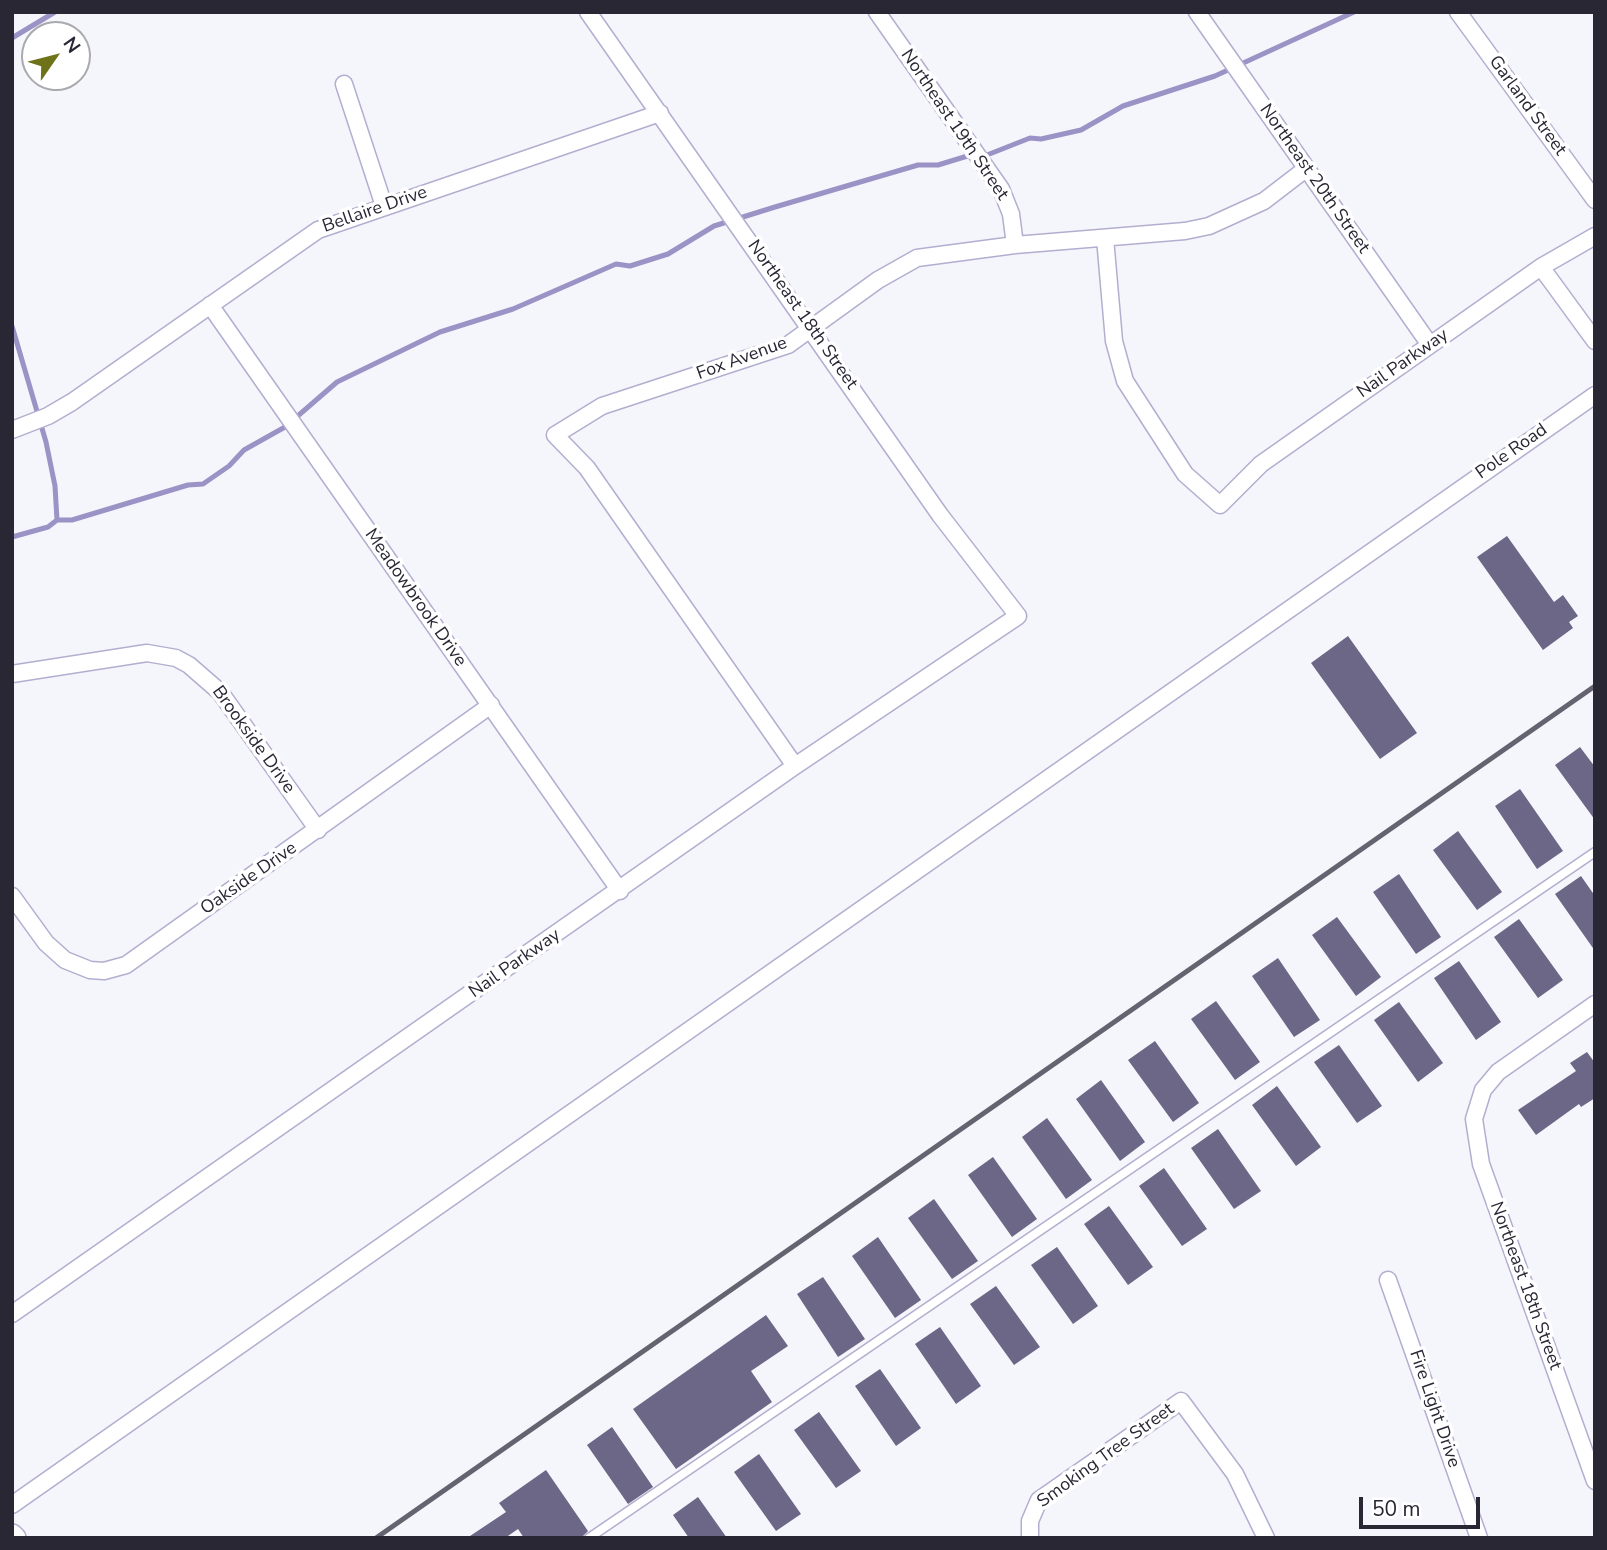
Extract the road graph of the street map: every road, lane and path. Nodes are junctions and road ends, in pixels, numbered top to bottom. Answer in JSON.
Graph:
{"nodes":[{"id":1,"x":588,"y":12,"type":"edge"},
{"id":2,"x":877,"y":12,"type":"edge"},
{"id":3,"x":1198,"y":12,"type":"edge"},
{"id":4,"x":1458,"y":12,"type":"edge"},
{"id":5,"x":344,"y":84,"type":"dead end"},
{"id":6,"x":660,"y":113,"type":"junction"},
{"id":7,"x":1307,"y":168,"type":"junction"},
{"id":8,"x":1595,"y":200,"type":"edge"},
{"id":9,"x":384,"y":206,"type":"junction"},
{"id":10,"x":1595,"y":236,"type":"edge"},
{"id":11,"x":1105,"y":238,"type":"junction"},
{"id":12,"x":1015,"y":245,"type":"junction"},
{"id":13,"x":1541,"y":267,"type":"junction"},
{"id":14,"x":210,"y":305,"type":"junction"},
{"id":15,"x":812,"y":329,"type":"junction"},
{"id":16,"x":1595,"y":341,"type":"edge"},
{"id":17,"x":1430,"y":345,"type":"junction"},
{"id":18,"x":1595,"y":395,"type":"edge"},
{"id":19,"x":20,"y":428,"type":"edge"},
{"id":20,"x":1018,"y":616,"type":"joint"},
{"id":21,"x":12,"y":674,"type":"edge"},
{"id":22,"x":491,"y":705,"type":"junction"},
{"id":23,"x":795,"y":766,"type":"junction"},
{"id":24,"x":317,"y":830,"type":"junction"},
{"id":25,"x":1595,"y":852,"type":"edge"},
{"id":26,"x":620,"y":891,"type":"junction"},
{"id":27,"x":12,"y":896,"type":"edge"},
{"id":28,"x":1595,"y":1004,"type":"edge"},
{"id":29,"x":1388,"y":1280,"type":"dead end"},
{"id":30,"x":12,"y":1314,"type":"edge"},
{"id":31,"x":1595,"y":1480,"type":"edge"},
{"id":32,"x":12,"y":1505,"type":"edge"},
{"id":33,"x":589,"y":1538,"type":"edge"},
{"id":34,"x":1030,"y":1538,"type":"edge"},
{"id":35,"x":1266,"y":1538,"type":"edge"},
{"id":36,"x":1479,"y":1538,"type":"edge"}],
"edges":[{"from":1,"to":6,"type":"street","name":"Northeast 18th Street"},
{"from":2,"to":12,"type":"street","name":"Northeast 19th Street"},
{"from":3,"to":7,"type":"street","name":"Northeast 20th Street"},
{"from":4,"to":8,"type":"street","name":"Garland Street"},
{"from":5,"to":9,"type":"street"},
{"from":6,"to":9,"type":"street","name":"Bellaire Drive"},
{"from":6,"to":15,"type":"street","name":"Northeast 18th Street"},
{"from":7,"to":11,"type":"street","name":"Fox Avenue"},
{"from":7,"to":17,"type":"street","name":"Northeast 20th Street"},
{"from":9,"to":14,"type":"street","name":"Bellaire Drive"},
{"from":10,"to":13,"type":"street","name":"Nail Parkway"},
{"from":11,"to":12,"type":"street","name":"Fox Avenue"},
{"from":11,"to":17,"type":"street","name":"Nail Parkway"},
{"from":12,"to":15,"type":"street","name":"Fox Avenue"},
{"from":13,"to":16,"type":"street"},
{"from":13,"to":17,"type":"street","name":"Nail Parkway"},
{"from":14,"to":19,"type":"street","name":"Bellaire Drive"},
{"from":14,"to":22,"type":"street","name":"Meadowbrook Drive"},
{"from":15,"to":20,"type":"street","name":"Northeast 18th Street"},
{"from":15,"to":23,"type":"street","name":"Fox Avenue"},
{"from":18,"to":32,"type":"street","name":"Pole Road"},
{"from":20,"to":23,"type":"street","name":"Nail Parkway"},
{"from":21,"to":24,"type":"street","name":"Brookside Drive"},
{"from":22,"to":24,"type":"street","name":"Oakside Drive"},
{"from":22,"to":26,"type":"street","name":"Meadowbrook Drive"},
{"from":23,"to":26,"type":"street","name":"Nail Parkway"},
{"from":24,"to":27,"type":"street","name":"Oakside Drive"},
{"from":25,"to":33,"type":"lane"},
{"from":26,"to":30,"type":"street","name":"Nail Parkway"},
{"from":28,"to":31,"type":"street","name":"Northeast 18th Street"},
{"from":29,"to":36,"type":"street","name":"Fire Light Drive"},
{"from":34,"to":35,"type":"street","name":"Smoking Tree Street"}]}
